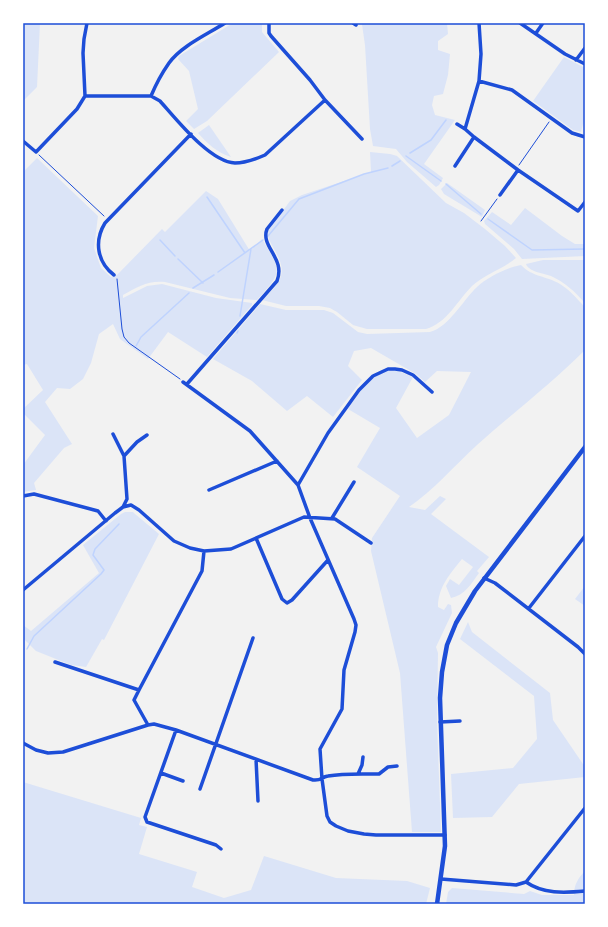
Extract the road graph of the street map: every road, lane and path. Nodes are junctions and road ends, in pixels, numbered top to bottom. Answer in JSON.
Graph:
{"nodes":[{"id":1,"x":88,"y":23,"type":"edge"},
{"id":2,"x":225,"y":23,"type":"edge"},
{"id":3,"x":268,"y":23,"type":"edge"},
{"id":4,"x":479,"y":23,"type":"edge"},
{"id":5,"x":520,"y":23,"type":"edge"},
{"id":6,"x":543,"y":23,"type":"edge"},
{"id":7,"x":536,"y":33,"type":"junction"},
{"id":8,"x":585,"y":48,"type":"edge"},
{"id":9,"x":576,"y":60,"type":"junction"},
{"id":10,"x":585,"y":64,"type":"edge"},
{"id":11,"x":479,"y":81,"type":"junction"},
{"id":12,"x":85,"y":96,"type":"junction"},
{"id":13,"x":151,"y":96,"type":"junction"},
{"id":14,"x":325,"y":100,"type":"junction"},
{"id":15,"x":551,"y":119,"type":"junction"},
{"id":16,"x":457,"y":124,"type":"dead end"},
{"id":17,"x":465,"y":129,"type":"junction"},
{"id":18,"x":191,"y":134,"type":"junction"},
{"id":19,"x":474,"y":137,"type":"junction"},
{"id":20,"x":585,"y":137,"type":"edge"},
{"id":21,"x":362,"y":139,"type":"dead end"},
{"id":22,"x":23,"y":141,"type":"edge"},
{"id":23,"x":36,"y":152,"type":"junction"},
{"id":24,"x":455,"y":166,"type":"dead end"},
{"id":25,"x":518,"y":170,"type":"junction"},
{"id":26,"x":500,"y":195,"type":"joint"},
{"id":27,"x":585,"y":202,"type":"edge"},
{"id":28,"x":282,"y":210,"type":"dead end"},
{"id":29,"x":105,"y":216,"type":"joint"},
{"id":30,"x":107,"y":221,"type":"junction"},
{"id":31,"x":481,"y":221,"type":"dead end"},
{"id":32,"x":114,"y":276,"type":"joint"},
{"id":33,"x":185,"y":383,"type":"junction"},
{"id":34,"x":432,"y":392,"type":"dead end"},
{"id":35,"x":113,"y":434,"type":"dead end"},
{"id":36,"x":147,"y":434,"type":"dead end"},
{"id":37,"x":585,"y":447,"type":"edge"},
{"id":38,"x":124,"y":456,"type":"junction"},
{"id":39,"x":277,"y":461,"type":"junction"},
{"id":40,"x":354,"y":482,"type":"dead end"},
{"id":41,"x":298,"y":485,"type":"junction"},
{"id":42,"x":209,"y":490,"type":"dead end"},
{"id":43,"x":23,"y":496,"type":"edge"},
{"id":44,"x":123,"y":507,"type":"junction"},
{"id":45,"x":310,"y":518,"type":"junction"},
{"id":46,"x":332,"y":518,"type":"junction"},
{"id":47,"x":106,"y":521,"type":"junction"},
{"id":48,"x":585,"y":536,"type":"edge"},
{"id":49,"x":256,"y":538,"type":"junction"},
{"id":50,"x":371,"y":543,"type":"dead end"},
{"id":51,"x":204,"y":551,"type":"junction"},
{"id":52,"x":328,"y":560,"type":"junction"},
{"id":53,"x":484,"y":578,"type":"junction"},
{"id":54,"x":23,"y":590,"type":"edge"},
{"id":55,"x":529,"y":608,"type":"junction"},
{"id":56,"x":253,"y":638,"type":"dead end"},
{"id":57,"x":584,"y":652,"type":"edge"},
{"id":58,"x":55,"y":662,"type":"dead end"},
{"id":59,"x":139,"y":690,"type":"junction"},
{"id":60,"x":460,"y":721,"type":"dead end"},
{"id":61,"x":440,"y":722,"type":"junction"},
{"id":62,"x":148,"y":725,"type":"junction"},
{"id":63,"x":176,"y":730,"type":"junction"},
{"id":64,"x":23,"y":743,"type":"edge"},
{"id":65,"x":216,"y":744,"type":"junction"},
{"id":66,"x":364,"y":757,"type":"dead end"},
{"id":67,"x":256,"y":759,"type":"junction"},
{"id":68,"x":398,"y":766,"type":"dead end"},
{"id":69,"x":161,"y":772,"type":"junction"},
{"id":70,"x":358,"y":774,"type":"junction"},
{"id":71,"x":322,"y":779,"type":"junction"},
{"id":72,"x":183,"y":781,"type":"dead end"},
{"id":73,"x":200,"y":789,"type":"dead end"},
{"id":74,"x":258,"y":801,"type":"dead end"},
{"id":75,"x":585,"y":808,"type":"edge"},
{"id":76,"x":445,"y":835,"type":"junction"},
{"id":77,"x":221,"y":849,"type":"dead end"},
{"id":78,"x":441,"y":879,"type":"junction"},
{"id":79,"x":526,"y":882,"type":"junction"},
{"id":80,"x":585,"y":891,"type":"edge"},
{"id":81,"x":437,"y":904,"type":"edge"}],
"edges":[{"from":1,"to":12,"type":"street"},
{"from":2,"to":13,"type":"street"},
{"from":3,"to":14,"type":"street"},
{"from":4,"to":11,"type":"street"},
{"from":5,"to":7,"type":"street"},
{"from":6,"to":7,"type":"street"},
{"from":7,"to":9,"type":"street"},
{"from":8,"to":9,"type":"street"},
{"from":9,"to":10,"type":"street"},
{"from":11,"to":15,"type":"street"},
{"from":11,"to":17,"type":"street"},
{"from":12,"to":13,"type":"street"},
{"from":12,"to":23,"type":"street"},
{"from":13,"to":18,"type":"street"},
{"from":14,"to":18,"type":"street"},
{"from":14,"to":21,"type":"street"},
{"from":15,"to":20,"type":"street"},
{"from":15,"to":25,"type":"path"},
{"from":16,"to":17,"type":"street"},
{"from":17,"to":19,"type":"street"},
{"from":18,"to":30,"type":"street"},
{"from":19,"to":24,"type":"street"},
{"from":19,"to":25,"type":"street"},
{"from":22,"to":23,"type":"street"},
{"from":23,"to":29,"type":"path"},
{"from":25,"to":26,"type":"street"},
{"from":25,"to":27,"type":"street"},
{"from":26,"to":31,"type":"path"},
{"from":28,"to":33,"type":"street"},
{"from":29,"to":30,"type":"street"},
{"from":30,"to":32,"type":"street"},
{"from":32,"to":33,"type":"path"},
{"from":33,"to":39,"type":"street"},
{"from":34,"to":41,"type":"street"},
{"from":35,"to":38,"type":"street"},
{"from":36,"to":38,"type":"street"},
{"from":37,"to":53,"type":"street"},
{"from":38,"to":44,"type":"street"},
{"from":39,"to":41,"type":"street"},
{"from":39,"to":42,"type":"street"},
{"from":40,"to":46,"type":"street"},
{"from":41,"to":45,"type":"street"},
{"from":43,"to":47,"type":"street"},
{"from":44,"to":47,"type":"street"},
{"from":44,"to":51,"type":"street"},
{"from":45,"to":46,"type":"street"},
{"from":45,"to":49,"type":"street"},
{"from":45,"to":52,"type":"street"},
{"from":46,"to":50,"type":"street"},
{"from":47,"to":54,"type":"street"},
{"from":48,"to":55,"type":"street"},
{"from":49,"to":51,"type":"street"},
{"from":49,"to":52,"type":"street"},
{"from":51,"to":59,"type":"street"},
{"from":52,"to":71,"type":"street"},
{"from":53,"to":55,"type":"street"},
{"from":53,"to":61,"type":"street"},
{"from":55,"to":57,"type":"street"},
{"from":56,"to":65,"type":"street"},
{"from":58,"to":59,"type":"street"},
{"from":59,"to":62,"type":"street"},
{"from":60,"to":61,"type":"street"},
{"from":61,"to":76,"type":"street"},
{"from":62,"to":63,"type":"street"},
{"from":62,"to":64,"type":"street"},
{"from":63,"to":65,"type":"street"},
{"from":63,"to":69,"type":"street"},
{"from":65,"to":67,"type":"street"},
{"from":65,"to":73,"type":"street"},
{"from":66,"to":70,"type":"street"},
{"from":67,"to":71,"type":"street"},
{"from":67,"to":74,"type":"street"},
{"from":68,"to":70,"type":"street"},
{"from":69,"to":72,"type":"street"},
{"from":69,"to":77,"type":"street"},
{"from":70,"to":71,"type":"street"},
{"from":71,"to":76,"type":"street"},
{"from":75,"to":79,"type":"street"},
{"from":76,"to":78,"type":"street"},
{"from":78,"to":79,"type":"street"},
{"from":78,"to":81,"type":"street"},
{"from":79,"to":80,"type":"street"}]}
